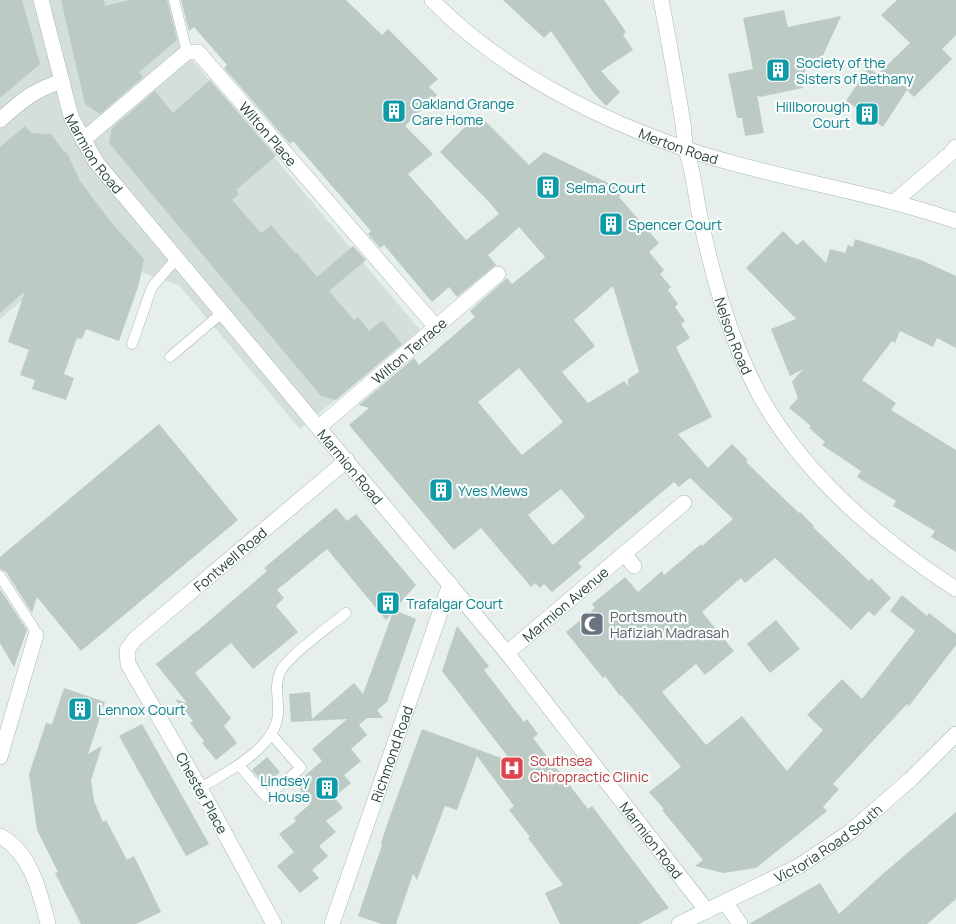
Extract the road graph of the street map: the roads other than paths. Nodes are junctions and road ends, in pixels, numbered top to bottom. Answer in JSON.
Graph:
{"nodes":[{"id":1,"x":41,"y":0,"type":"edge"},
{"id":2,"x":174,"y":0,"type":"edge"},
{"id":3,"x":432,"y":0,"type":"edge"},
{"id":4,"x":661,"y":0,"type":"edge"},
{"id":5,"x":187,"y":52,"type":"junction"},
{"id":6,"x":62,"y":81,"type":"junction"},
{"id":7,"x":0,"y":120,"type":"edge"},
{"id":8,"x":83,"y":140,"type":"junction"},
{"id":9,"x":956,"y":147,"type":"edge"},
{"id":10,"x":686,"y":148,"type":"junction"},
{"id":11,"x":894,"y":202,"type":"junction"},
{"id":12,"x":956,"y":221,"type":"edge"},
{"id":13,"x":177,"y":258,"type":"junction"},
{"id":14,"x":498,"y":274,"type":"dead end"},
{"id":15,"x":223,"y":312,"type":"junction"},
{"id":16,"x":436,"y":327,"type":"junction"},
{"id":17,"x":132,"y":344,"type":"dead end"},
{"id":18,"x":170,"y":356,"type":"dead end"},
{"id":19,"x":319,"y":427,"type":"junction"},
{"id":20,"x":347,"y":460,"type":"junction"},
{"id":21,"x":684,"y":503,"type":"dead end"},
{"id":22,"x":624,"y":554,"type":"junction"},
{"id":23,"x":634,"y":566,"type":"dead end"},
{"id":24,"x":0,"y":576,"type":"edge"},
{"id":25,"x":450,"y":584,"type":"junction"},
{"id":26,"x":956,"y":589,"type":"edge"},
{"id":27,"x":346,"y":613,"type":"dead end"},
{"id":28,"x":36,"y":635,"type":"joint"},
{"id":29,"x":507,"y":653,"type":"junction"},
{"id":30,"x":128,"y":664,"type":"joint"},
{"id":31,"x":271,"y":734,"type":"junction"},
{"id":32,"x":956,"y":734,"type":"edge"},
{"id":33,"x":0,"y":757,"type":"edge"},
{"id":34,"x":239,"y":765,"type":"junction"},
{"id":35,"x":200,"y":788,"type":"junction"},
{"id":36,"x":0,"y":836,"type":"edge"},
{"id":37,"x":725,"y":902,"type":"junction"},
{"id":38,"x":707,"y":911,"type":"junction"},
{"id":39,"x":48,"y":924,"type":"edge"},
{"id":40,"x":274,"y":924,"type":"edge"},
{"id":41,"x":332,"y":924,"type":"edge"},
{"id":42,"x":679,"y":924,"type":"edge"},
{"id":43,"x":740,"y":924,"type":"edge"}],
"edges":[{"from":1,"to":6,"type":"street","name":"Marmion Road"},
{"from":2,"to":5,"type":"lane"},
{"from":3,"to":10,"type":"street","name":"Merton Road"},
{"from":4,"to":10,"type":"street","name":"Nelson Road"},
{"from":5,"to":8,"type":"street"},
{"from":5,"to":16,"type":"street","name":"Wilton Place"},
{"from":6,"to":7,"type":"street"},
{"from":6,"to":8,"type":"street","name":"Marmion Road"},
{"from":8,"to":13,"type":"street","name":"Marmion Road"},
{"from":9,"to":11,"type":"street"},
{"from":10,"to":11,"type":"street","name":"Merton Road"},
{"from":10,"to":26,"type":"street","name":"Nelson Road"},
{"from":11,"to":12,"type":"street","name":"Merton Road"},
{"from":13,"to":15,"type":"street","name":"Marmion Road"},
{"from":13,"to":17,"type":"lane"},
{"from":14,"to":16,"type":"street","name":"Wilton Terrace"},
{"from":15,"to":18,"type":"lane"},
{"from":15,"to":19,"type":"street","name":"Marmion Road"},
{"from":16,"to":19,"type":"street","name":"Wilton Terrace"},
{"from":19,"to":20,"type":"street","name":"Marmion Road"},
{"from":20,"to":25,"type":"street","name":"Marmion Road"},
{"from":20,"to":30,"type":"street","name":"Fontwell Road"},
{"from":21,"to":22,"type":"street","name":"Marmion Avenue"},
{"from":22,"to":23,"type":"street"},
{"from":22,"to":29,"type":"street","name":"Marmion Avenue"},
{"from":24,"to":28,"type":"lane"},
{"from":25,"to":29,"type":"street","name":"Marmion Road"},
{"from":25,"to":41,"type":"street","name":"Richmond Road"},
{"from":27,"to":31,"type":"lane"},
{"from":28,"to":33,"type":"street"},
{"from":29,"to":38,"type":"street","name":"Marmion Road"},
{"from":30,"to":35,"type":"street","name":"Chester Place"},
{"from":31,"to":34,"type":"lane"},
{"from":31,"to":34,"type":"lane"},
{"from":32,"to":37,"type":"street","name":"Victoria Road South"},
{"from":34,"to":35,"type":"lane"},
{"from":35,"to":40,"type":"street","name":"Chester Place"},
{"from":36,"to":39,"type":"street"},
{"from":37,"to":38,"type":"street","name":"Victoria Road South"},
{"from":37,"to":43,"type":"street"},
{"from":38,"to":42,"type":"street","name":"Victoria Road South"}]}
